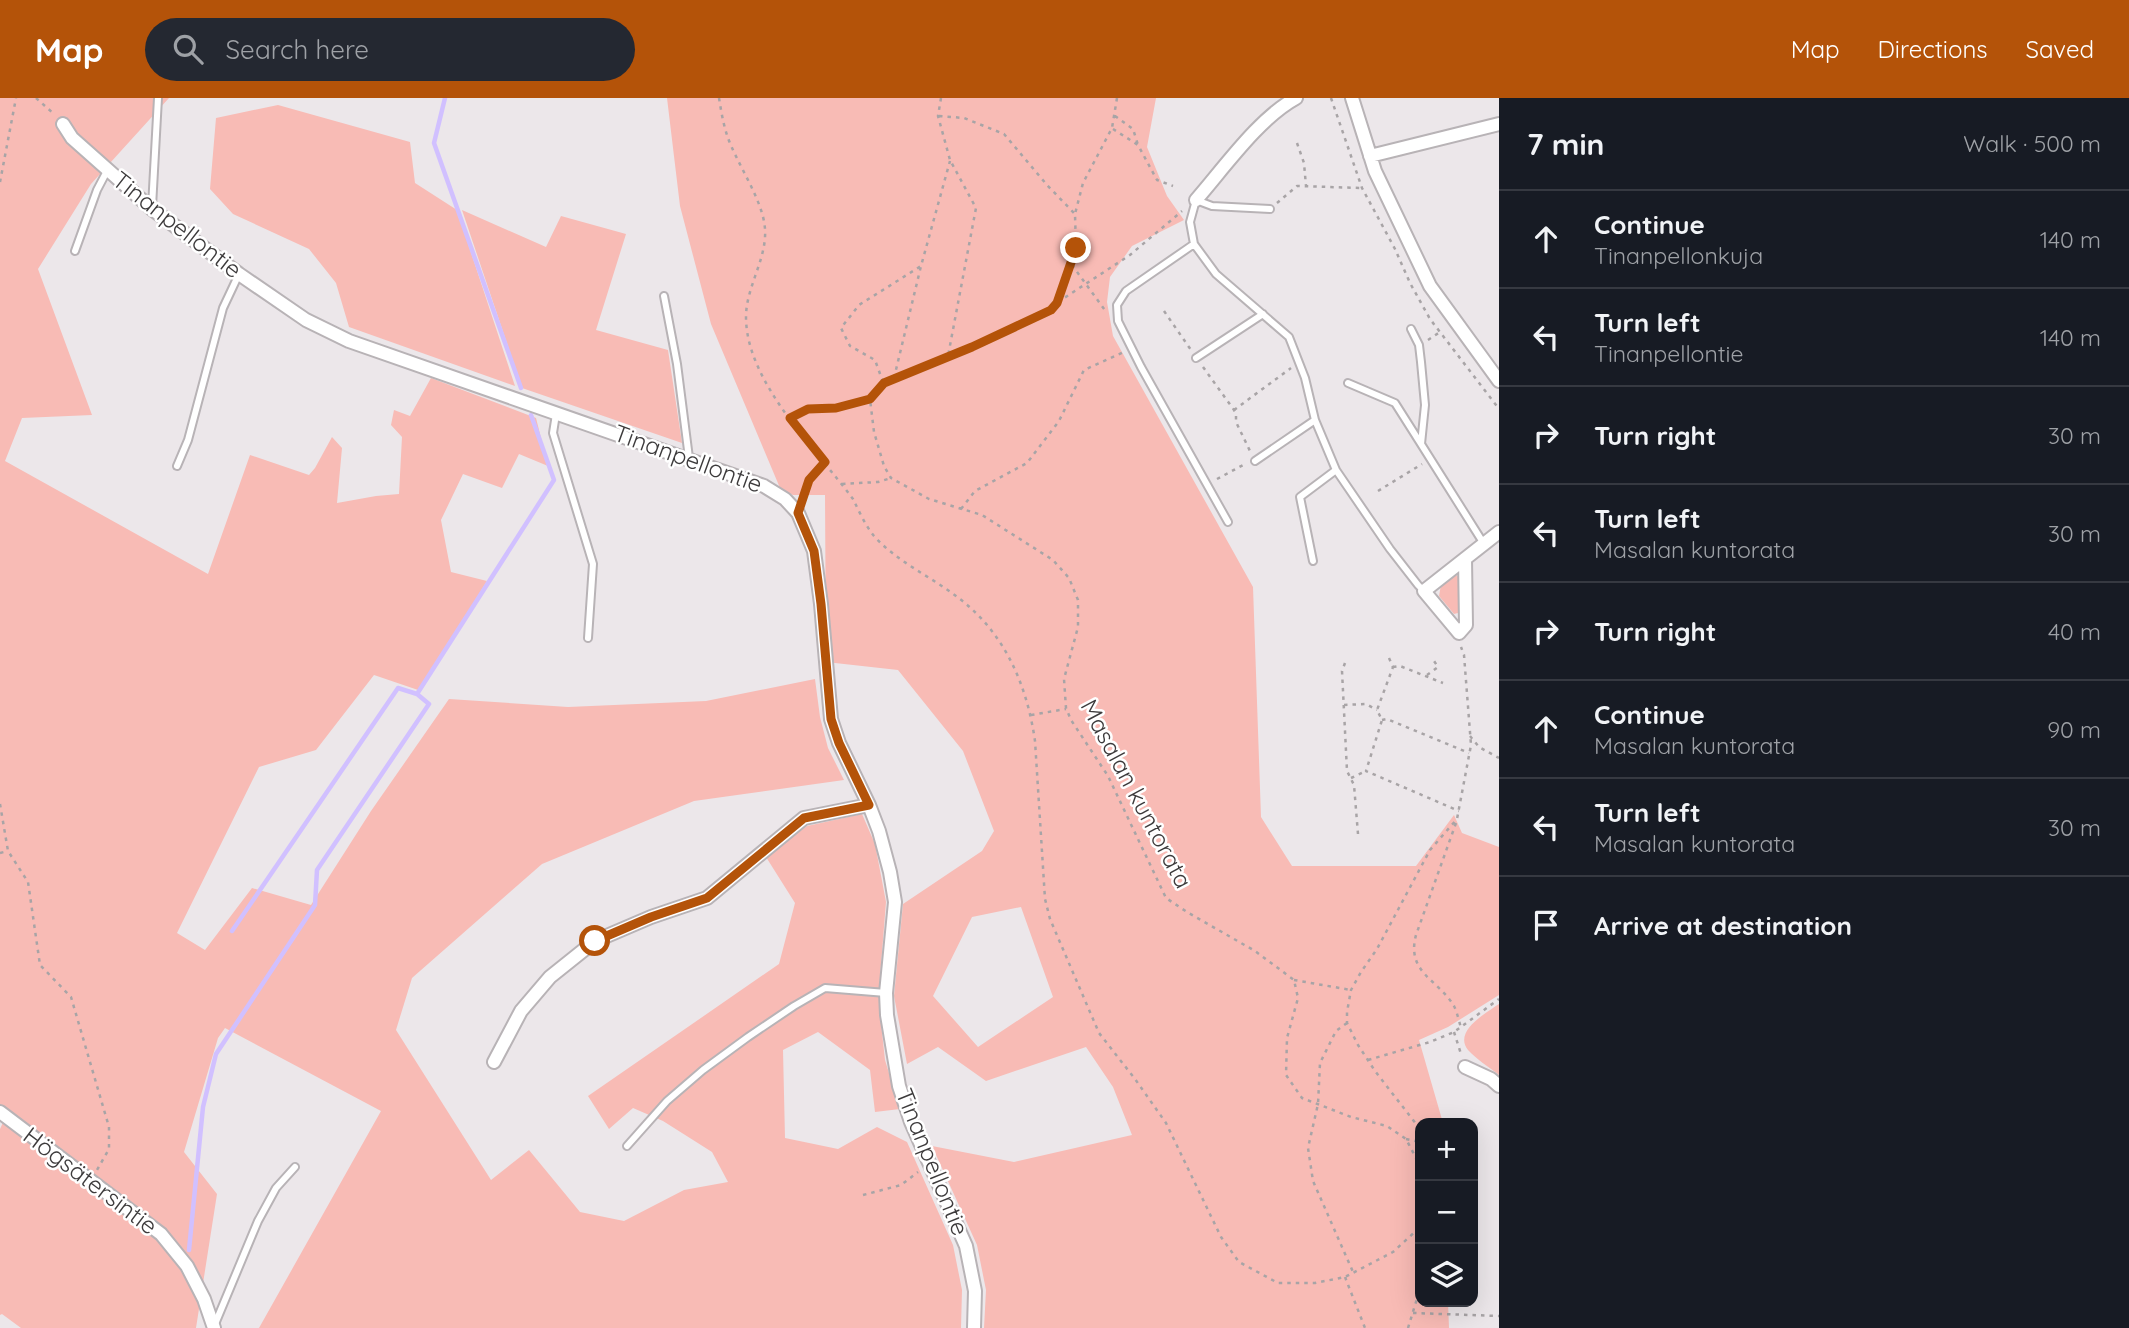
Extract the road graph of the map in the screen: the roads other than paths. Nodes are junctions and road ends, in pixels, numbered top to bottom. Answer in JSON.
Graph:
{"nodes":[{"id":1,"x":158,"y":98,"type":"edge"},
{"id":2,"x":1296,"y":98,"type":"edge"},
{"id":3,"x":1352,"y":98,"type":"edge"},
{"id":4,"x":63,"y":124,"type":"road end"},
{"id":5,"x":1499,"y":124,"type":"edge"},
{"id":6,"x":1370,"y":156,"type":"junction"},
{"id":7,"x":107,"y":171,"type":"junction"},
{"id":8,"x":1196,"y":200,"type":"junction"},
{"id":9,"x":152,"y":209,"type":"junction"},
{"id":10,"x":1270,"y":209,"type":"road end"},
{"id":11,"x":1194,"y":244,"type":"junction"},
{"id":12,"x":75,"y":251,"type":"dead end"},
{"id":13,"x":239,"y":274,"type":"junction"},
{"id":14,"x":664,"y":296,"type":"dead end"},
{"id":15,"x":1263,"y":314,"type":"junction"},
{"id":16,"x":1411,"y":329,"type":"dead end"},
{"id":17,"x":1196,"y":358,"type":"road end"},
{"id":18,"x":1499,"y":381,"type":"edge"},
{"id":19,"x":1348,"y":383,"type":"dead end"},
{"id":20,"x":557,"y":412,"type":"junction"},
{"id":21,"x":1315,"y":419,"type":"junction"},
{"id":22,"x":1421,"y":444,"type":"junction"},
{"id":23,"x":689,"y":458,"type":"junction"},
{"id":24,"x":1255,"y":461,"type":"road end"},
{"id":25,"x":177,"y":466,"type":"dead end"},
{"id":26,"x":1336,"y":470,"type":"junction"},
{"id":27,"x":1228,"y":522,"type":"dead end"},
{"id":28,"x":1499,"y":532,"type":"edge"},
{"id":29,"x":1484,"y":544,"type":"junction"},
{"id":30,"x":1465,"y":559,"type":"junction"},
{"id":31,"x":1313,"y":561,"type":"dead end"},
{"id":32,"x":1424,"y":591,"type":"junction"},
{"id":33,"x":588,"y":638,"type":"dead end"},
{"id":34,"x":869,"y":805,"type":"junction"},
{"id":35,"x":886,"y":993,"type":"junction"},
{"id":36,"x":494,"y":1062,"type":"dead end"},
{"id":37,"x":1465,"y":1068,"type":"road end"},
{"id":38,"x":1499,"y":1086,"type":"edge"},
{"id":39,"x":0,"y":1112,"type":"edge"},
{"id":40,"x":627,"y":1146,"type":"dead end"},
{"id":41,"x":295,"y":1167,"type":"dead end"},
{"id":42,"x":214,"y":1327,"type":"edge"},
{"id":43,"x":974,"y":1328,"type":"edge"}],
"edges":[{"from":1,"to":9,"type":"lane"},
{"from":2,"to":8,"type":"street"},
{"from":3,"to":6,"type":"street"},
{"from":4,"to":7,"type":"street","name":"Tinanpellontie"},
{"from":5,"to":6,"type":"street"},
{"from":6,"to":18,"type":"street"},
{"from":7,"to":9,"type":"street","name":"Tinanpellontie"},
{"from":7,"to":12,"type":"lane"},
{"from":8,"to":10,"type":"lane"},
{"from":8,"to":11,"type":"lane"},
{"from":9,"to":13,"type":"street","name":"Tinanpellontie"},
{"from":11,"to":15,"type":"lane"},
{"from":11,"to":27,"type":"lane"},
{"from":13,"to":20,"type":"street","name":"Tinanpellontie"},
{"from":13,"to":25,"type":"lane"},
{"from":14,"to":23,"type":"lane"},
{"from":15,"to":17,"type":"lane"},
{"from":15,"to":21,"type":"lane"},
{"from":16,"to":22,"type":"lane"},
{"from":19,"to":22,"type":"lane"},
{"from":20,"to":23,"type":"street","name":"Tinanpellontie"},
{"from":20,"to":33,"type":"lane"},
{"from":21,"to":24,"type":"lane"},
{"from":21,"to":26,"type":"lane"},
{"from":22,"to":29,"type":"lane"},
{"from":23,"to":34,"type":"street","name":"Tinanpellontie"},
{"from":26,"to":31,"type":"lane"},
{"from":26,"to":32,"type":"lane"},
{"from":28,"to":29,"type":"street"},
{"from":29,"to":30,"type":"street"},
{"from":30,"to":32,"type":"street"},
{"from":30,"to":32,"type":"street"},
{"from":34,"to":35,"type":"street","name":"Tinanpellontie"},
{"from":34,"to":36,"type":"street"},
{"from":35,"to":40,"type":"lane"},
{"from":35,"to":43,"type":"street","name":"Tinanpellontie"},
{"from":37,"to":38,"type":"street"},
{"from":39,"to":42,"type":"street","name":"Högsätersintie"},
{"from":41,"to":42,"type":"lane"}]}
